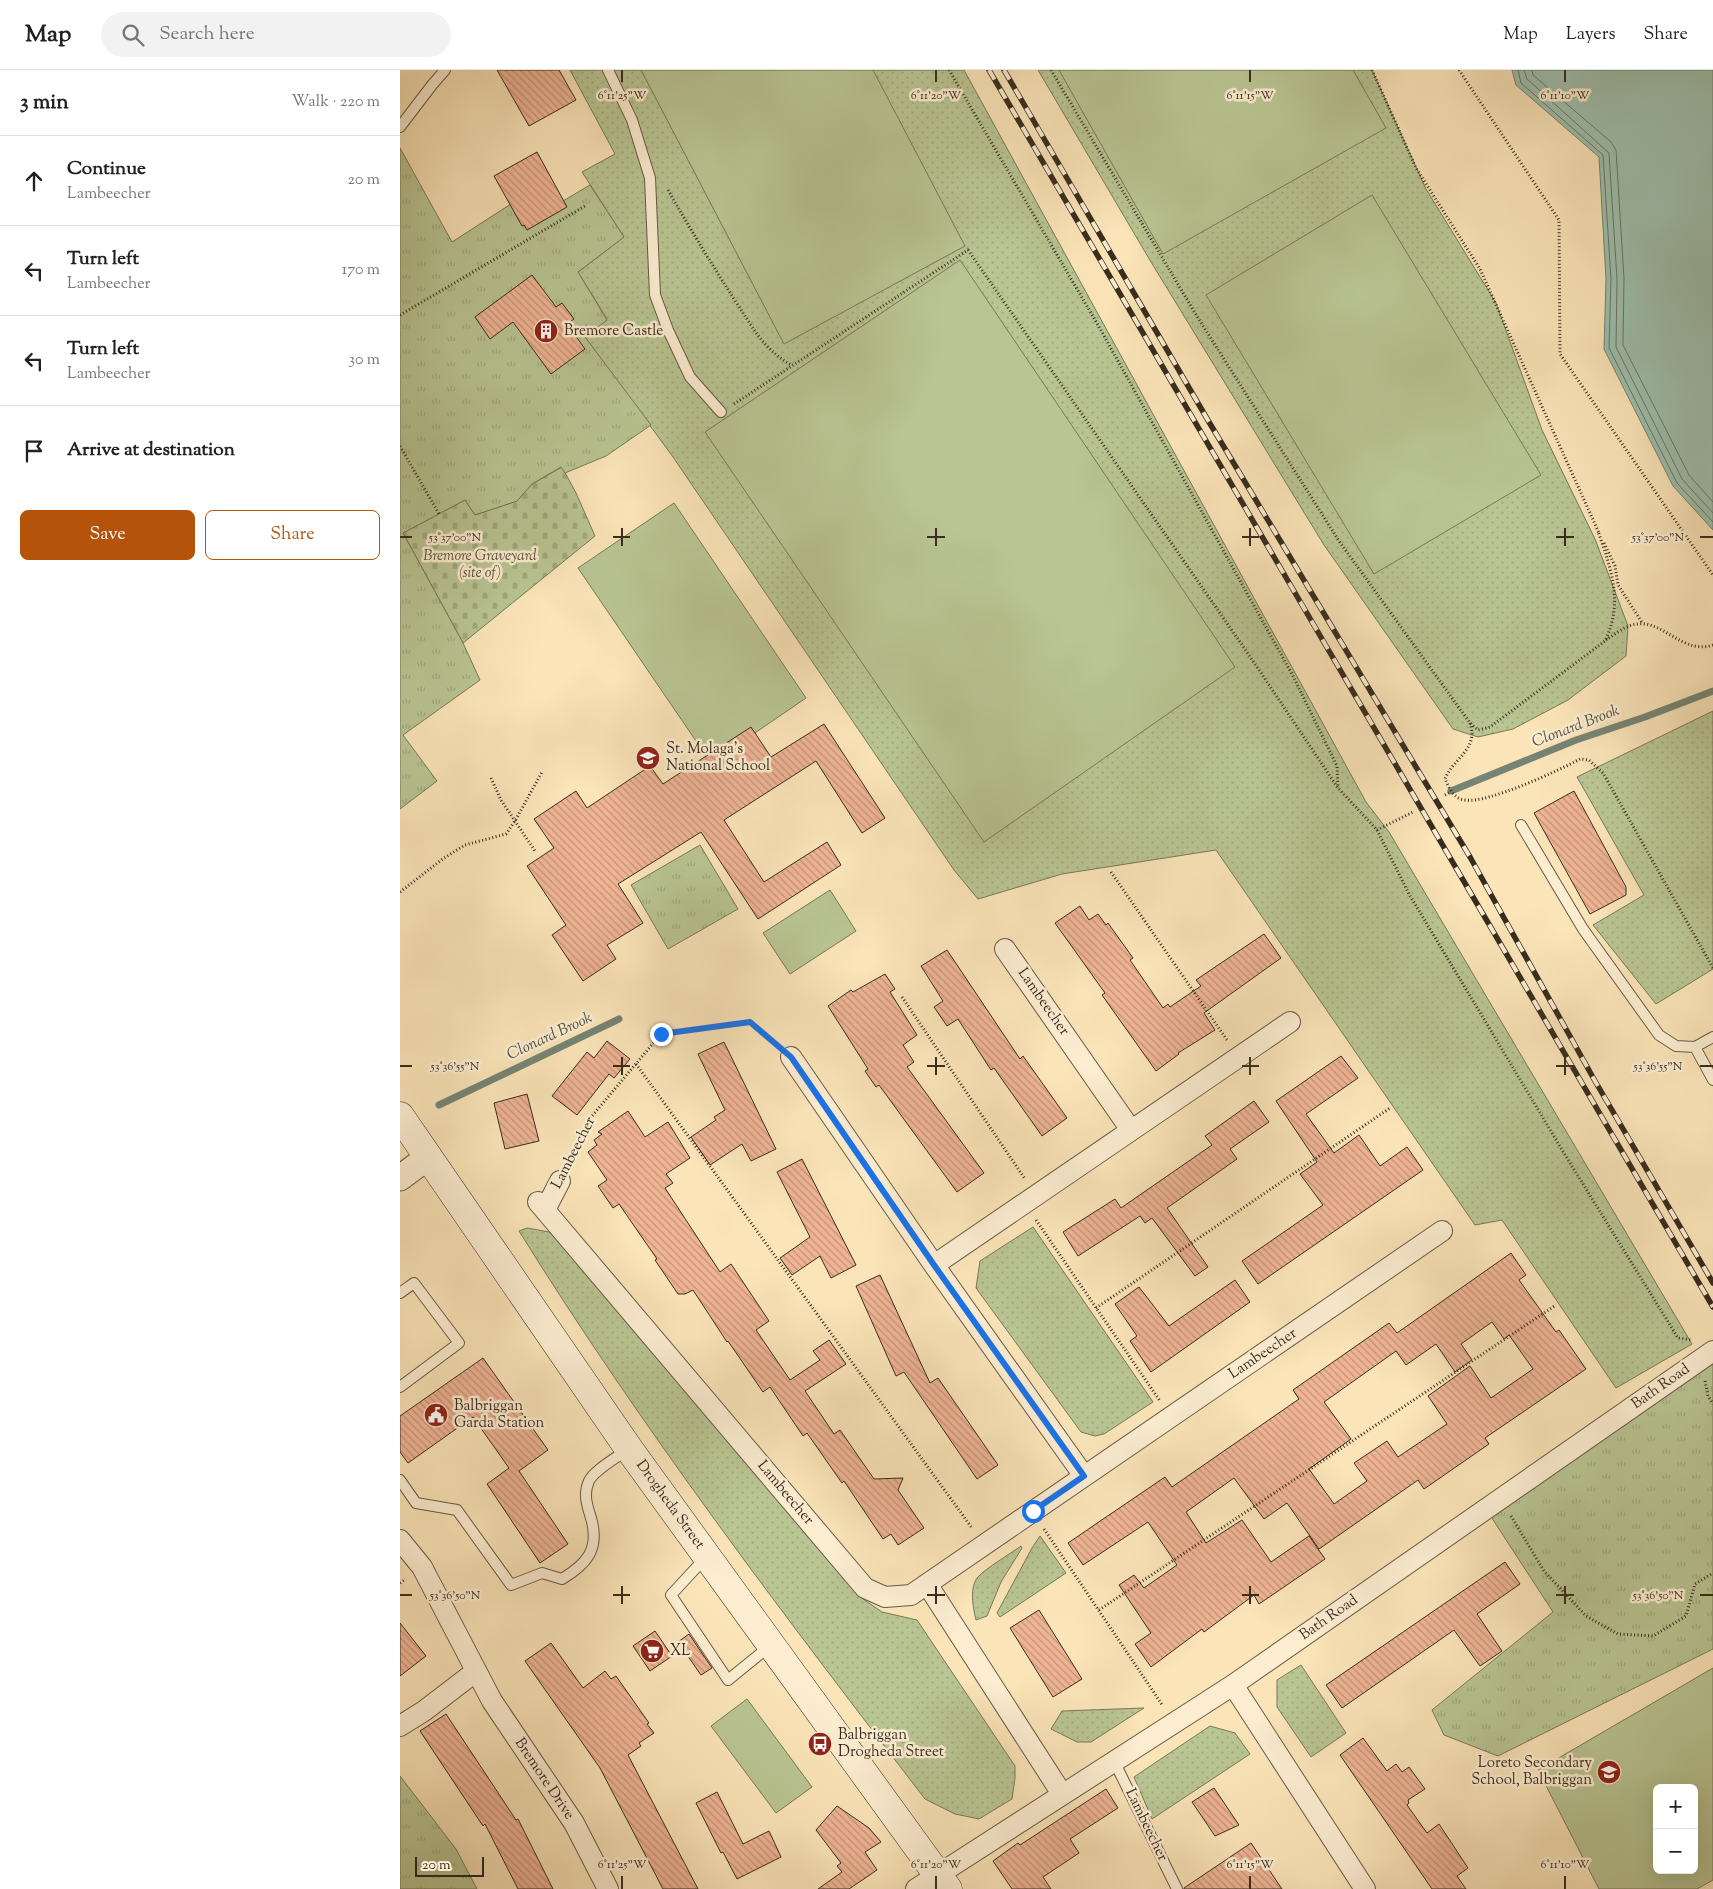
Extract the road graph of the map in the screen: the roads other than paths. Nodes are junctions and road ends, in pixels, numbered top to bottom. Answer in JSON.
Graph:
{"nodes":[{"id":1,"x":445,"y":70,"type":"edge"},
{"id":2,"x":608,"y":70,"type":"edge"},
{"id":3,"x":400,"y":127,"type":"edge"},
{"id":4,"x":721,"y":412,"type":"road end"},
{"id":5,"x":1521,"y":825,"type":"dead end"},
{"id":6,"x":1006,"y":949,"type":"dead end"},
{"id":7,"x":1290,"y":1022,"type":"dead end"},
{"id":8,"x":1713,"y":1037,"type":"edge"},
{"id":9,"x":1695,"y":1047,"type":"junction"},
{"id":10,"x":791,"y":1057,"type":"road end"},
{"id":11,"x":1713,"y":1080,"type":"edge"},
{"id":12,"x":400,"y":1116,"type":"edge"},
{"id":13,"x":1131,"y":1130,"type":"junction"},
{"id":14,"x":428,"y":1157,"type":"junction"},
{"id":15,"x":400,"y":1178,"type":"edge"},
{"id":16,"x":560,"y":1181,"type":"road end"},
{"id":17,"x":1442,"y":1231,"type":"dead end"},
{"id":18,"x":934,"y":1265,"type":"junction"},
{"id":19,"x":400,"y":1293,"type":"edge"},
{"id":20,"x":1707,"y":1355,"type":"edge"},
{"id":21,"x":400,"y":1387,"type":"edge"},
{"id":22,"x":629,"y":1448,"type":"junction"},
{"id":23,"x":1084,"y":1476,"type":"junction"},
{"id":24,"x":400,"y":1480,"type":"edge"},
{"id":25,"x":400,"y":1540,"type":"edge"},
{"id":26,"x":706,"y":1556,"type":"junction"},
{"id":27,"x":927,"y":1584,"type":"junction"},
{"id":28,"x":771,"y":1645,"type":"junction"},
{"id":29,"x":475,"y":1672,"type":"junction"},
{"id":30,"x":1233,"y":1685,"type":"junction"},
{"id":31,"x":400,"y":1726,"type":"edge"},
{"id":32,"x":1114,"y":1761,"type":"junction"},
{"id":33,"x":1062,"y":1794,"type":"junction"},
{"id":34,"x":934,"y":1884,"type":"edge"},
{"id":35,"x":608,"y":1889,"type":"edge"},
{"id":36,"x":1177,"y":1889,"type":"edge"},
{"id":37,"x":1365,"y":1889,"type":"edge"}],
"edges":[{"from":1,"to":3,"type":"lane"},
{"from":2,"to":4,"type":"lane"},
{"from":5,"to":9,"type":"lane"},
{"from":6,"to":13,"type":"street","name":"Lambeecher"},
{"from":7,"to":13,"type":"street"},
{"from":8,"to":9,"type":"lane"},
{"from":9,"to":11,"type":"lane"},
{"from":10,"to":18,"type":"street"},
{"from":12,"to":14,"type":"main road","name":"Drogheda Street"},
{"from":13,"to":18,"type":"street"},
{"from":14,"to":15,"type":"street"},
{"from":14,"to":22,"type":"main road","name":"Drogheda Street"},
{"from":16,"to":27,"type":"street","name":"Lambeecher"},
{"from":17,"to":23,"type":"street","name":"Lambeecher"},
{"from":18,"to":23,"type":"street"},
{"from":19,"to":21,"type":"lane"},
{"from":20,"to":30,"type":"street","name":"Bath Road"},
{"from":22,"to":24,"type":"lane"},
{"from":22,"to":26,"type":"main road","name":"Drogheda Street"},
{"from":23,"to":27,"type":"street","name":"Lambeecher"},
{"from":25,"to":29,"type":"street","name":"Bremore Drive"},
{"from":26,"to":28,"type":"main road","name":"Drogheda Street"},
{"from":26,"to":28,"type":"lane"},
{"from":27,"to":33,"type":"street"},
{"from":28,"to":34,"type":"main road","name":"Drogheda Street"},
{"from":29,"to":31,"type":"street"},
{"from":29,"to":35,"type":"street","name":"Bremore Drive"},
{"from":30,"to":32,"type":"street","name":"Bath Road"},
{"from":30,"to":37,"type":"street"},
{"from":32,"to":33,"type":"street","name":"Bath Road"},
{"from":32,"to":36,"type":"lane","name":"Lambeecher"},
{"from":33,"to":34,"type":"street","name":"Bath Road"}]}
